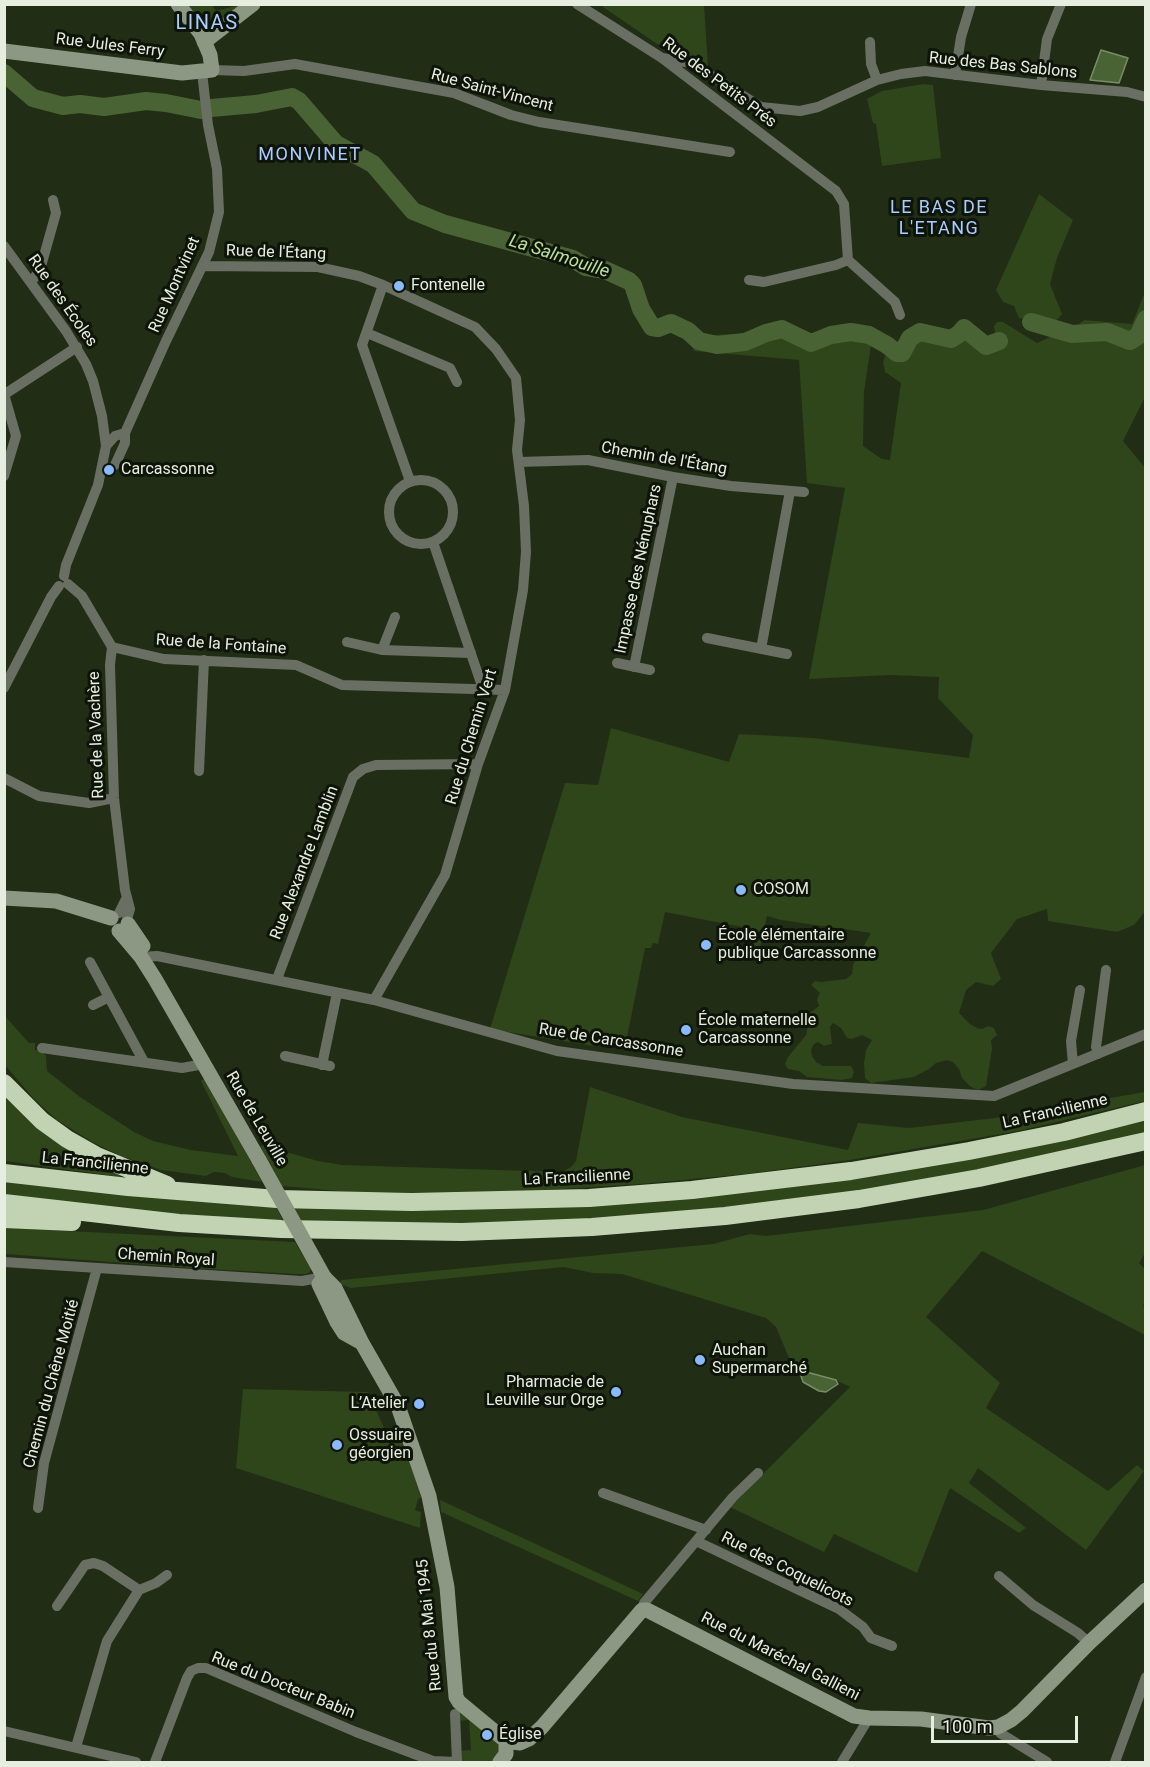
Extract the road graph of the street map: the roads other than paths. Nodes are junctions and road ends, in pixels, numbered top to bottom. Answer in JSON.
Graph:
{"nodes":[{"id":1,"x":178,"y":4,"type":"edge"},
{"id":2,"x":253,"y":4,"type":"edge"},
{"id":3,"x":577,"y":4,"type":"edge"},
{"id":4,"x":971,"y":4,"type":"edge"},
{"id":5,"x":1061,"y":4,"type":"edge"},
{"id":6,"x":204,"y":42,"type":"junction"},
{"id":7,"x":870,"y":42,"type":"dead end"},
{"id":8,"x":4,"y":51,"type":"edge"},
{"id":9,"x":662,"y":58,"type":"junction"},
{"id":10,"x":207,"y":71,"type":"junction"},
{"id":11,"x":955,"y":75,"type":"junction"},
{"id":12,"x":877,"y":80,"type":"junction"},
{"id":13,"x":1041,"y":86,"type":"junction"},
{"id":14,"x":1146,"y":97,"type":"edge"},
{"id":15,"x":730,"y":152,"type":"dead end"},
{"id":16,"x":53,"y":200,"type":"dead end"},
{"id":17,"x":4,"y":246,"type":"edge"},
{"id":18,"x":848,"y":260,"type":"junction"},
{"id":19,"x":202,"y":266,"type":"junction"},
{"id":20,"x":749,"y":280,"type":"dead end"},
{"id":21,"x":31,"y":282,"type":"junction"},
{"id":22,"x":383,"y":285,"type":"junction"},
{"id":23,"x":900,"y":315,"type":"dead end"},
{"id":24,"x":367,"y":333,"type":"junction"},
{"id":25,"x":77,"y":347,"type":"junction"},
{"id":26,"x":457,"y":382,"type":"dead end"},
{"id":27,"x":4,"y":394,"type":"edge"},
{"id":28,"x":126,"y":433,"type":"junction"},
{"id":29,"x":106,"y":446,"type":"junction"},
{"id":30,"x":519,"y":462,"type":"junction"},
{"id":31,"x":115,"y":465,"type":"dead end"},
{"id":32,"x":4,"y":476,"type":"edge"},
{"id":33,"x":673,"y":477,"type":"junction"},
{"id":34,"x":410,"y":481,"type":"junction"},
{"id":35,"x":790,"y":492,"type":"junction"},
{"id":36,"x":804,"y":492,"type":"dead end"},
{"id":37,"x":433,"y":542,"type":"junction"},
{"id":38,"x":64,"y":582,"type":"junction"},
{"id":39,"x":395,"y":616,"type":"dead end"},
{"id":40,"x":707,"y":638,"type":"dead end"},
{"id":41,"x":347,"y":642,"type":"dead end"},
{"id":42,"x":112,"y":647,"type":"junction"},
{"id":43,"x":761,"y":649,"type":"junction"},
{"id":44,"x":382,"y":650,"type":"junction"},
{"id":45,"x":471,"y":653,"type":"junction"},
{"id":46,"x":787,"y":654,"type":"dead end"},
{"id":47,"x":204,"y":660,"type":"junction"},
{"id":48,"x":616,"y":663,"type":"dead end"},
{"id":49,"x":634,"y":667,"type":"junction"},
{"id":50,"x":650,"y":670,"type":"dead end"},
{"id":51,"x":4,"y":688,"type":"edge"},
{"id":52,"x":483,"y":689,"type":"junction"},
{"id":53,"x":505,"y":690,"type":"junction"},
{"id":54,"x":478,"y":764,"type":"junction"},
{"id":55,"x":199,"y":771,"type":"dead end"},
{"id":56,"x":4,"y":778,"type":"edge"},
{"id":57,"x":114,"y":798,"type":"junction"},
{"id":58,"x":4,"y":898,"type":"edge"},
{"id":59,"x":121,"y":921,"type":"junction"},
{"id":60,"x":145,"y":957,"type":"junction"},
{"id":61,"x":90,"y":962,"type":"dead end"},
{"id":62,"x":1106,"y":970,"type":"dead end"},
{"id":63,"x":277,"y":979,"type":"junction"},
{"id":64,"x":1080,"y":990,"type":"dead end"},
{"id":65,"x":337,"y":993,"type":"junction"},
{"id":66,"x":109,"y":997,"type":"junction"},
{"id":67,"x":374,"y":1000,"type":"junction"},
{"id":68,"x":93,"y":1005,"type":"dead end"},
{"id":69,"x":1146,"y":1034,"type":"edge"},
{"id":70,"x":42,"y":1048,"type":"dead end"},
{"id":71,"x":1098,"y":1054,"type":"junction"},
{"id":72,"x":285,"y":1056,"type":"dead end"},
{"id":73,"x":144,"y":1062,"type":"junction"},
{"id":74,"x":204,"y":1064,"type":"junction"},
{"id":75,"x":1073,"y":1064,"type":"junction"},
{"id":76,"x":4,"y":1083,"type":"edge"},
{"id":77,"x":1146,"y":1111,"type":"edge"},
{"id":78,"x":1146,"y":1140,"type":"edge"},
{"id":79,"x":4,"y":1173,"type":"edge"},
{"id":80,"x":186,"y":1193,"type":"junction"},
{"id":81,"x":4,"y":1203,"type":"edge"},
{"id":82,"x":4,"y":1219,"type":"edge"},
{"id":83,"x":179,"y":1223,"type":"junction"},
{"id":84,"x":4,"y":1262,"type":"edge"},
{"id":85,"x":97,"y":1268,"type":"junction"},
{"id":86,"x":324,"y":1277,"type":"junction"},
{"id":87,"x":758,"y":1473,"type":"dead end"},
{"id":88,"x":603,"y":1493,"type":"dead end"},
{"id":89,"x":38,"y":1508,"type":"dead end"},
{"id":90,"x":706,"y":1530,"type":"junction"},
{"id":91,"x":696,"y":1541,"type":"junction"},
{"id":92,"x":167,"y":1575,"type":"dead end"},
{"id":93,"x":999,"y":1576,"type":"dead end"},
{"id":94,"x":139,"y":1590,"type":"junction"},
{"id":95,"x":1146,"y":1590,"type":"edge"},
{"id":96,"x":57,"y":1606,"type":"dead end"},
{"id":97,"x":642,"y":1610,"type":"junction"},
{"id":98,"x":1089,"y":1643,"type":"junction"},
{"id":99,"x":892,"y":1646,"type":"dead end"},
{"id":100,"x":1146,"y":1677,"type":"edge"},
{"id":101,"x":457,"y":1708,"type":"junction"},
{"id":102,"x":869,"y":1718,"type":"junction"},
{"id":103,"x":998,"y":1727,"type":"junction"},
{"id":104,"x":4,"y":1731,"type":"edge"},
{"id":105,"x":506,"y":1741,"type":"junction"},
{"id":106,"x":76,"y":1747,"type":"junction"},
{"id":107,"x":136,"y":1762,"type":"edge"},
{"id":108,"x":155,"y":1762,"type":"edge"},
{"id":109,"x":457,"y":1762,"type":"edge"},
{"id":110,"x":500,"y":1762,"type":"edge"},
{"id":111,"x":842,"y":1762,"type":"edge"},
{"id":112,"x":1047,"y":1762,"type":"edge"},
{"id":113,"x":1115,"y":1762,"type":"edge"}],
"edges":[{"from":1,"to":6,"type":"street"},
{"from":2,"to":6,"type":"street"},
{"from":3,"to":9,"type":"street","name":"Rue des Petits Prés"},
{"from":4,"to":11,"type":"street"},
{"from":5,"to":13,"type":"street"},
{"from":6,"to":10,"type":"street"},
{"from":7,"to":12,"type":"street"},
{"from":8,"to":10,"type":"street","name":"Rue Jules Ferry"},
{"from":9,"to":12,"type":"street","name":"Rue des Bas Sablons"},
{"from":9,"to":18,"type":"street","name":"Rue des Petits Prés"},
{"from":10,"to":15,"type":"street","name":"Rue Saint-Vincent"},
{"from":10,"to":19,"type":"street","name":"Rue Montvinet"},
{"from":11,"to":12,"type":"street","name":"Rue des Bas Sablons"},
{"from":11,"to":13,"type":"street","name":"Rue des Bas Sablons"},
{"from":13,"to":14,"type":"street","name":"Rue des Bas Sablons"},
{"from":16,"to":21,"type":"street"},
{"from":17,"to":21,"type":"street","name":"Rue des Écoles"},
{"from":18,"to":20,"type":"street"},
{"from":18,"to":23,"type":"street"},
{"from":19,"to":22,"type":"street","name":"Rue de l'Étang"},
{"from":19,"to":28,"type":"street","name":"Rue Montvinet"},
{"from":21,"to":25,"type":"street","name":"Rue des Écoles"},
{"from":22,"to":24,"type":"street"},
{"from":22,"to":30,"type":"street","name":"Rue de l'Étang"},
{"from":24,"to":26,"type":"street"},
{"from":24,"to":34,"type":"street"},
{"from":25,"to":27,"type":"street"},
{"from":25,"to":29,"type":"street","name":"Rue des Écoles"},
{"from":27,"to":32,"type":"street"},
{"from":28,"to":29,"type":"street"},
{"from":28,"to":31,"type":"street","name":"Rue Montvinet"},
{"from":29,"to":38,"type":"street"},
{"from":30,"to":33,"type":"street","name":"Chemin de l'Étang"},
{"from":30,"to":53,"type":"street","name":"Rue du Chemin Vert"},
{"from":33,"to":35,"type":"street","name":"Chemin de l'Étang"},
{"from":33,"to":49,"type":"street","name":"Impasse des Nénuphars"},
{"from":34,"to":37,"type":"street"},
{"from":34,"to":37,"type":"street"},
{"from":35,"to":36,"type":"street","name":"Chemin de l'Étang"},
{"from":35,"to":43,"type":"street"},
{"from":37,"to":45,"type":"street"},
{"from":38,"to":42,"type":"street"},
{"from":38,"to":51,"type":"street"},
{"from":39,"to":44,"type":"street"},
{"from":40,"to":43,"type":"street"},
{"from":41,"to":44,"type":"street"},
{"from":42,"to":47,"type":"street","name":"Rue de la Fontaine"},
{"from":42,"to":57,"type":"street","name":"Rue de la Vachère"},
{"from":43,"to":46,"type":"street"},
{"from":44,"to":45,"type":"street"},
{"from":45,"to":52,"type":"street"},
{"from":47,"to":52,"type":"street","name":"Rue de la Fontaine"},
{"from":47,"to":55,"type":"street"},
{"from":48,"to":49,"type":"street","name":"Impasse des Nénuphars"},
{"from":49,"to":50,"type":"street","name":"Impasse des Nénuphars"},
{"from":52,"to":53,"type":"street","name":"Rue de la Fontaine"},
{"from":53,"to":54,"type":"street","name":"Rue du Chemin Vert"},
{"from":54,"to":63,"type":"street","name":"Rue Alexandre Lamblin"},
{"from":54,"to":67,"type":"street","name":"Rue du Chemin Vert"},
{"from":56,"to":57,"type":"street"},
{"from":57,"to":59,"type":"street","name":"Rue de la Vachère"},
{"from":58,"to":59,"type":"street"},
{"from":59,"to":60,"type":"street","name":"Rue de Leuville"},
{"from":60,"to":63,"type":"street","name":"Rue de Carcassonne"},
{"from":60,"to":74,"type":"street","name":"Rue de Leuville"},
{"from":61,"to":66,"type":"street"},
{"from":62,"to":71,"type":"street"},
{"from":63,"to":65,"type":"street","name":"Rue de Carcassonne"},
{"from":64,"to":75,"type":"street"},
{"from":65,"to":67,"type":"street","name":"Rue de Carcassonne"},
{"from":65,"to":72,"type":"street"},
{"from":66,"to":68,"type":"street"},
{"from":66,"to":73,"type":"street"},
{"from":67,"to":75,"type":"street","name":"Rue de Carcassonne"},
{"from":69,"to":71,"type":"street","name":"Rue de Carcassonne"},
{"from":70,"to":73,"type":"street"},
{"from":71,"to":75,"type":"street","name":"Rue de Carcassonne"},
{"from":73,"to":74,"type":"street"},
{"from":74,"to":86,"type":"street","name":"Rue de Leuville","bridge":true},
{"from":76,"to":80,"type":"highway"},
{"from":77,"to":80,"type":"highway","name":"La Francilienne"},
{"from":78,"to":83,"type":"highway"},
{"from":79,"to":80,"type":"highway","name":"La Francilienne"},
{"from":81,"to":83,"type":"highway"},
{"from":82,"to":83,"type":"highway"},
{"from":84,"to":85,"type":"street","name":"Chemin Royal"},
{"from":85,"to":86,"type":"street","name":"Chemin Royal"},
{"from":85,"to":89,"type":"street","name":"Chemin du Chêne Moitié"},
{"from":86,"to":101,"type":"street","name":"Rue du 8 Mai 1945"},
{"from":87,"to":90,"type":"street"},
{"from":88,"to":90,"type":"street"},
{"from":90,"to":91,"type":"street"},
{"from":91,"to":97,"type":"street"},
{"from":91,"to":99,"type":"street","name":"Rue des Coquelicots"},
{"from":92,"to":94,"type":"street"},
{"from":93,"to":98,"type":"street"},
{"from":94,"to":96,"type":"street"},
{"from":94,"to":106,"type":"street"},
{"from":95,"to":98,"type":"street"},
{"from":97,"to":102,"type":"street","name":"Rue du Maréchal Gallieni"},
{"from":97,"to":105,"type":"street"},
{"from":98,"to":103,"type":"street"},
{"from":100,"to":113,"type":"street"},
{"from":101,"to":105,"type":"street"},
{"from":101,"to":109,"type":"street","name":"Rue du 8 Mai 1945"},
{"from":102,"to":103,"type":"street","name":"Rue du Maréchal Gallieni"},
{"from":102,"to":111,"type":"street"},
{"from":103,"to":112,"type":"street"},
{"from":104,"to":106,"type":"street"},
{"from":105,"to":110,"type":"street"},
{"from":106,"to":107,"type":"street"},
{"from":108,"to":109,"type":"street","name":"Rue du Docteur Babin"}]}
